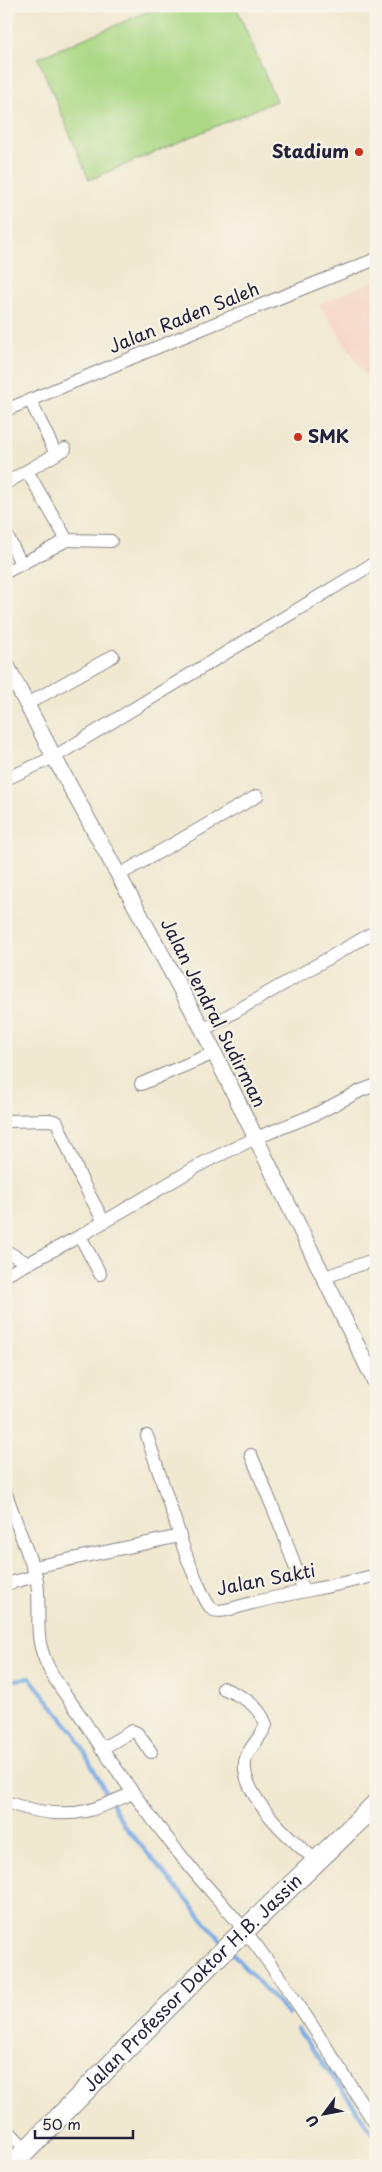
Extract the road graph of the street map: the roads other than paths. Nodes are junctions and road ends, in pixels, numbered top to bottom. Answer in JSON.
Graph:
{"nodes":[{"id":1,"x":376,"y":258,"type":"edge"},
{"id":2,"x":30,"y":400,"type":"junction"},
{"id":3,"x":6,"y":410,"type":"edge"},
{"id":4,"x":27,"y":471,"type":"junction"},
{"id":5,"x":6,"y":483,"type":"edge"},
{"id":6,"x":6,"y":534,"type":"edge"},
{"id":7,"x":67,"y":540,"type":"junction"},
{"id":8,"x":111,"y":541,"type":"dead end"},
{"id":9,"x":376,"y":562,"type":"edge"},
{"id":10,"x":22,"y":563,"type":"junction"},
{"id":11,"x":6,"y":572,"type":"edge"},
{"id":12,"x":113,"y":656,"type":"dead end"},
{"id":13,"x":6,"y":664,"type":"edge"},
{"id":14,"x":27,"y":704,"type":"junction"},
{"id":15,"x":54,"y":757,"type":"junction"},
{"id":16,"x":6,"y":780,"type":"edge"},
{"id":17,"x":258,"y":796,"type":"dead end"},
{"id":18,"x":119,"y":875,"type":"junction"},
{"id":19,"x":376,"y":931,"type":"edge"},
{"id":20,"x":203,"y":1030,"type":"junction"},
{"id":21,"x":214,"y":1053,"type":"junction"},
{"id":22,"x":141,"y":1084,"type":"dead end"},
{"id":23,"x":376,"y":1085,"type":"edge"},
{"id":24,"x":6,"y":1121,"type":"edge"},
{"id":25,"x":256,"y":1138,"type":"junction"},
{"id":26,"x":104,"y":1222,"type":"junction"},
{"id":27,"x":80,"y":1236,"type":"junction"},
{"id":28,"x":6,"y":1251,"type":"edge"},
{"id":29,"x":376,"y":1259,"type":"edge"},
{"id":30,"x":27,"y":1264,"type":"junction"},
{"id":31,"x":100,"y":1274,"type":"dead end"},
{"id":32,"x":6,"y":1275,"type":"edge"},
{"id":33,"x":325,"y":1277,"type":"junction"},
{"id":34,"x":376,"y":1384,"type":"edge"},
{"id":35,"x":147,"y":1436,"type":"dead end"},
{"id":36,"x":251,"y":1455,"type":"dead end"},
{"id":37,"x":6,"y":1494,"type":"edge"},
{"id":38,"x":180,"y":1536,"type":"junction"},
{"id":39,"x":35,"y":1571,"type":"junction"},
{"id":40,"x":376,"y":1575,"type":"edge"},
{"id":41,"x":6,"y":1584,"type":"edge"},
{"id":42,"x":303,"y":1590,"type":"junction"},
{"id":43,"x":223,"y":1688,"type":"dead end"},
{"id":44,"x":101,"y":1749,"type":"junction"},
{"id":45,"x":151,"y":1752,"type":"dead end"},
{"id":46,"x":133,"y":1793,"type":"junction"},
{"id":47,"x":6,"y":1802,"type":"edge"},
{"id":48,"x":376,"y":1804,"type":"edge"},
{"id":49,"x":317,"y":1861,"type":"junction"},
{"id":50,"x":241,"y":1934,"type":"junction"},
{"id":51,"x":376,"y":2125,"type":"edge"},
{"id":52,"x":6,"y":2128,"type":"edge"},
{"id":53,"x":26,"y":2150,"type":"junction"},
{"id":54,"x":11,"y":2166,"type":"edge"}],
"edges":[{"from":1,"to":2,"type":"street","name":"Jalan Raden Saleh"},
{"from":2,"to":3,"type":"street","name":"Jalan Raden Saleh"},
{"from":2,"to":4,"type":"street"},
{"from":4,"to":5,"type":"street"},
{"from":4,"to":7,"type":"street"},
{"from":6,"to":10,"type":"street"},
{"from":7,"to":8,"type":"street"},
{"from":7,"to":10,"type":"street"},
{"from":9,"to":15,"type":"street"},
{"from":10,"to":11,"type":"street"},
{"from":12,"to":14,"type":"street"},
{"from":13,"to":14,"type":"street","name":"Jalan Jendral Sudirman"},
{"from":14,"to":15,"type":"street","name":"Jalan Jendral Sudirman"},
{"from":15,"to":16,"type":"street"},
{"from":15,"to":18,"type":"street","name":"Jalan Jendral Sudirman"},
{"from":17,"to":18,"type":"street"},
{"from":18,"to":20,"type":"street","name":"Jalan Jendral Sudirman"},
{"from":19,"to":20,"type":"street"},
{"from":20,"to":21,"type":"street","name":"Jalan Jendral Sudirman"},
{"from":21,"to":22,"type":"street"},
{"from":21,"to":25,"type":"street","name":"Jalan Jendral Sudirman"},
{"from":23,"to":25,"type":"street"},
{"from":24,"to":26,"type":"street"},
{"from":25,"to":26,"type":"street"},
{"from":25,"to":33,"type":"street","name":"Jalan Jendral Sudirman"},
{"from":26,"to":27,"type":"street"},
{"from":27,"to":30,"type":"street"},
{"from":27,"to":31,"type":"street"},
{"from":28,"to":30,"type":"street"},
{"from":29,"to":33,"type":"street"},
{"from":30,"to":32,"type":"street"},
{"from":33,"to":34,"type":"street","name":"Jalan Jendral Sudirman"},
{"from":35,"to":38,"type":"street"},
{"from":36,"to":42,"type":"street"},
{"from":37,"to":39,"type":"street"},
{"from":38,"to":39,"type":"street"},
{"from":38,"to":42,"type":"street","name":"Jalan Sakti"},
{"from":39,"to":41,"type":"street"},
{"from":39,"to":44,"type":"street"},
{"from":40,"to":42,"type":"street","name":"Jalan Sakti"},
{"from":43,"to":49,"type":"street"},
{"from":44,"to":45,"type":"street"},
{"from":44,"to":46,"type":"street"},
{"from":46,"to":47,"type":"street"},
{"from":46,"to":50,"type":"street"},
{"from":48,"to":49,"type":"highway","name":"Jalan Professor Doktor H.B. Jassin"},
{"from":49,"to":50,"type":"highway","name":"Jalan Professor Doktor H.B. Jassin"},
{"from":50,"to":51,"type":"street"},
{"from":50,"to":53,"type":"highway","name":"Jalan Professor Doktor H.B. Jassin"},
{"from":52,"to":53,"type":"street"},
{"from":53,"to":54,"type":"highway","name":"Jalan Professor Doktor H.B. Jassin"}]}
